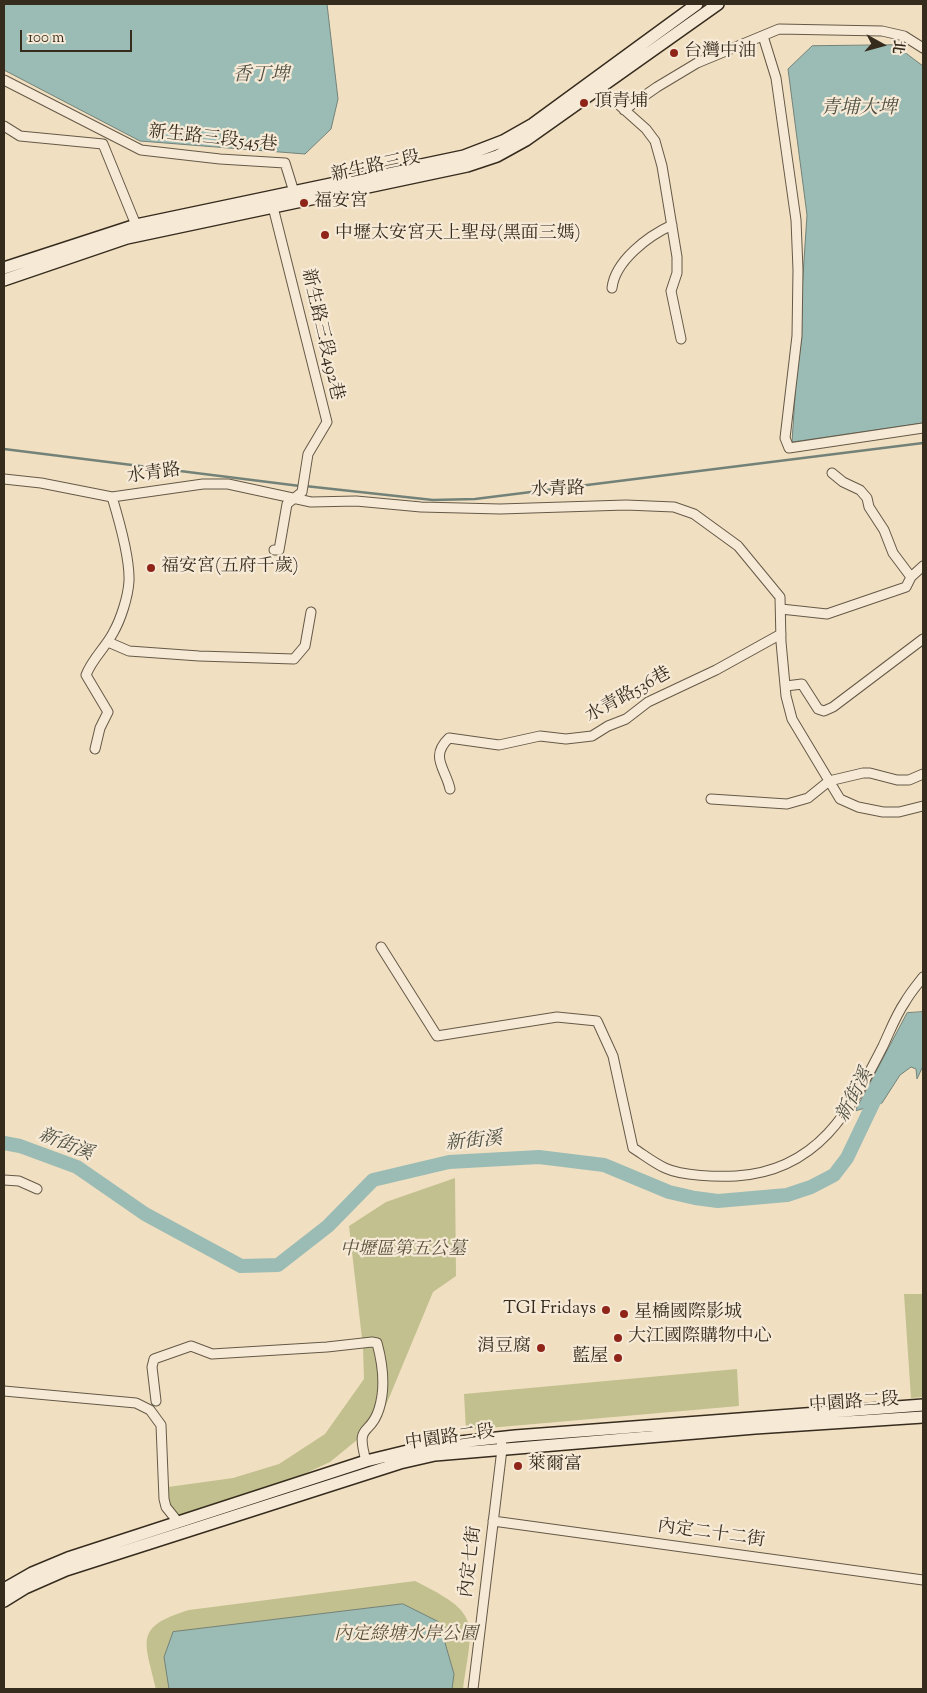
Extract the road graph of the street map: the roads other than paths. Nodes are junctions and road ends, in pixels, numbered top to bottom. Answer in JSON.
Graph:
{"nodes":[{"id":1,"x":694,"y":4,"type":"edge"},
{"id":2,"x":718,"y":4,"type":"edge"},
{"id":3,"x":763,"y":36,"type":"junction"},
{"id":4,"x":923,"y":48,"type":"edge"},
{"id":5,"x":4,"y":80,"type":"edge"},
{"id":6,"x":600,"y":88,"type":"junction"},
{"id":7,"x":624,"y":110,"type":"junction"},
{"id":8,"x":4,"y":126,"type":"edge"},
{"id":9,"x":294,"y":192,"type":"junction"},
{"id":10,"x":272,"y":203,"type":"junction"},
{"id":11,"x":136,"y":225,"type":"junction"},
{"id":12,"x":672,"y":225,"type":"junction"},
{"id":13,"x":4,"y":268,"type":"edge"},
{"id":14,"x":4,"y":280,"type":"edge"},
{"id":15,"x":612,"y":288,"type":"dead end"},
{"id":16,"x":681,"y":339,"type":"dead end"},
{"id":17,"x":923,"y":428,"type":"edge"},
{"id":18,"x":832,"y":472,"type":"dead end"},
{"id":19,"x":4,"y":479,"type":"edge"},
{"id":20,"x":112,"y":497,"type":"junction"},
{"id":21,"x":294,"y":500,"type":"junction"},
{"id":22,"x":274,"y":550,"type":"dead end"},
{"id":23,"x":923,"y":566,"type":"edge"},
{"id":24,"x":911,"y":577,"type":"junction"},
{"id":25,"x":781,"y":609,"type":"junction"},
{"id":26,"x":310,"y":612,"type":"dead end"},
{"id":27,"x":781,"y":634,"type":"junction"},
{"id":28,"x":923,"y":639,"type":"edge"},
{"id":29,"x":108,"y":642,"type":"junction"},
{"id":30,"x":786,"y":686,"type":"junction"},
{"id":31,"x":95,"y":749,"type":"dead end"},
{"id":32,"x":923,"y":774,"type":"edge"},
{"id":33,"x":829,"y":781,"type":"junction"},
{"id":34,"x":450,"y":789,"type":"dead end"},
{"id":35,"x":711,"y":799,"type":"dead end"},
{"id":36,"x":923,"y":806,"type":"edge"},
{"id":37,"x":381,"y":947,"type":"dead end"},
{"id":38,"x":923,"y":978,"type":"edge"},
{"id":39,"x":4,"y":1180,"type":"edge"},
{"id":40,"x":37,"y":1189,"type":"dead end"},
{"id":41,"x":4,"y":1390,"type":"edge"},
{"id":42,"x":156,"y":1401,"type":"dead end"},
{"id":43,"x":923,"y":1405,"type":"edge"},
{"id":44,"x":923,"y":1417,"type":"edge"},
{"id":45,"x":501,"y":1444,"type":"junction"},
{"id":46,"x":366,"y":1461,"type":"junction"},
{"id":47,"x":494,"y":1521,"type":"junction"},
{"id":48,"x":180,"y":1527,"type":"junction"},
{"id":49,"x":923,"y":1580,"type":"edge"},
{"id":50,"x":4,"y":1589,"type":"edge"},
{"id":51,"x":4,"y":1601,"type":"edge"},
{"id":52,"x":472,"y":1689,"type":"edge"}],
"edges":[{"from":1,"to":9,"type":"main road","name":"新生路三段"},
{"from":2,"to":6,"type":"main road","name":"新生路三段"},
{"from":3,"to":4,"type":"street"},
{"from":3,"to":7,"type":"street"},
{"from":3,"to":17,"type":"street"},
{"from":5,"to":9,"type":"street","name":"新生路三段545巷"},
{"from":6,"to":7,"type":"street"},
{"from":6,"to":10,"type":"main road","name":"新生路三段"},
{"from":7,"to":12,"type":"street"},
{"from":8,"to":11,"type":"street"},
{"from":9,"to":10,"type":"main road","name":"新生路三段"},
{"from":10,"to":11,"type":"main road","name":"新生路三段"},
{"from":10,"to":14,"type":"main road","name":"新生路三段"},
{"from":10,"to":21,"type":"street","name":"新生路三段492巷"},
{"from":11,"to":13,"type":"main road","name":"新生路三段"},
{"from":12,"to":15,"type":"street"},
{"from":12,"to":16,"type":"street"},
{"from":18,"to":24,"type":"street"},
{"from":19,"to":20,"type":"street","name":"水青路"},
{"from":20,"to":21,"type":"street","name":"水青路"},
{"from":20,"to":29,"type":"street"},
{"from":21,"to":22,"type":"street"},
{"from":21,"to":25,"type":"street","name":"水青路"},
{"from":23,"to":24,"type":"street"},
{"from":24,"to":25,"type":"street"},
{"from":25,"to":27,"type":"street","name":"水青路"},
{"from":26,"to":29,"type":"street"},
{"from":27,"to":30,"type":"street","name":"水青路"},
{"from":27,"to":34,"type":"street","name":"水青路536巷"},
{"from":28,"to":30,"type":"street"},
{"from":29,"to":31,"type":"street"},
{"from":30,"to":33,"type":"street","name":"水青路"},
{"from":32,"to":33,"type":"street"},
{"from":33,"to":35,"type":"street"},
{"from":33,"to":36,"type":"street","name":"水青路"},
{"from":37,"to":38,"type":"street"},
{"from":39,"to":40,"type":"street"},
{"from":41,"to":48,"type":"street"},
{"from":42,"to":46,"type":"street"},
{"from":43,"to":45,"type":"main road","name":"中園路二段"},
{"from":44,"to":45,"type":"main road","name":"中園路二段"},
{"from":45,"to":46,"type":"main road","name":"中園路二段"},
{"from":45,"to":47,"type":"street","name":"內定七街"},
{"from":45,"to":48,"type":"main road","name":"中園路二段"},
{"from":46,"to":48,"type":"main road","name":"中園路二段"},
{"from":47,"to":49,"type":"street","name":"內定二十二街"},
{"from":47,"to":52,"type":"street","name":"內定七街"},
{"from":48,"to":50,"type":"main road","name":"中園路二段"},
{"from":48,"to":51,"type":"main road","name":"中園路二段"}]}
